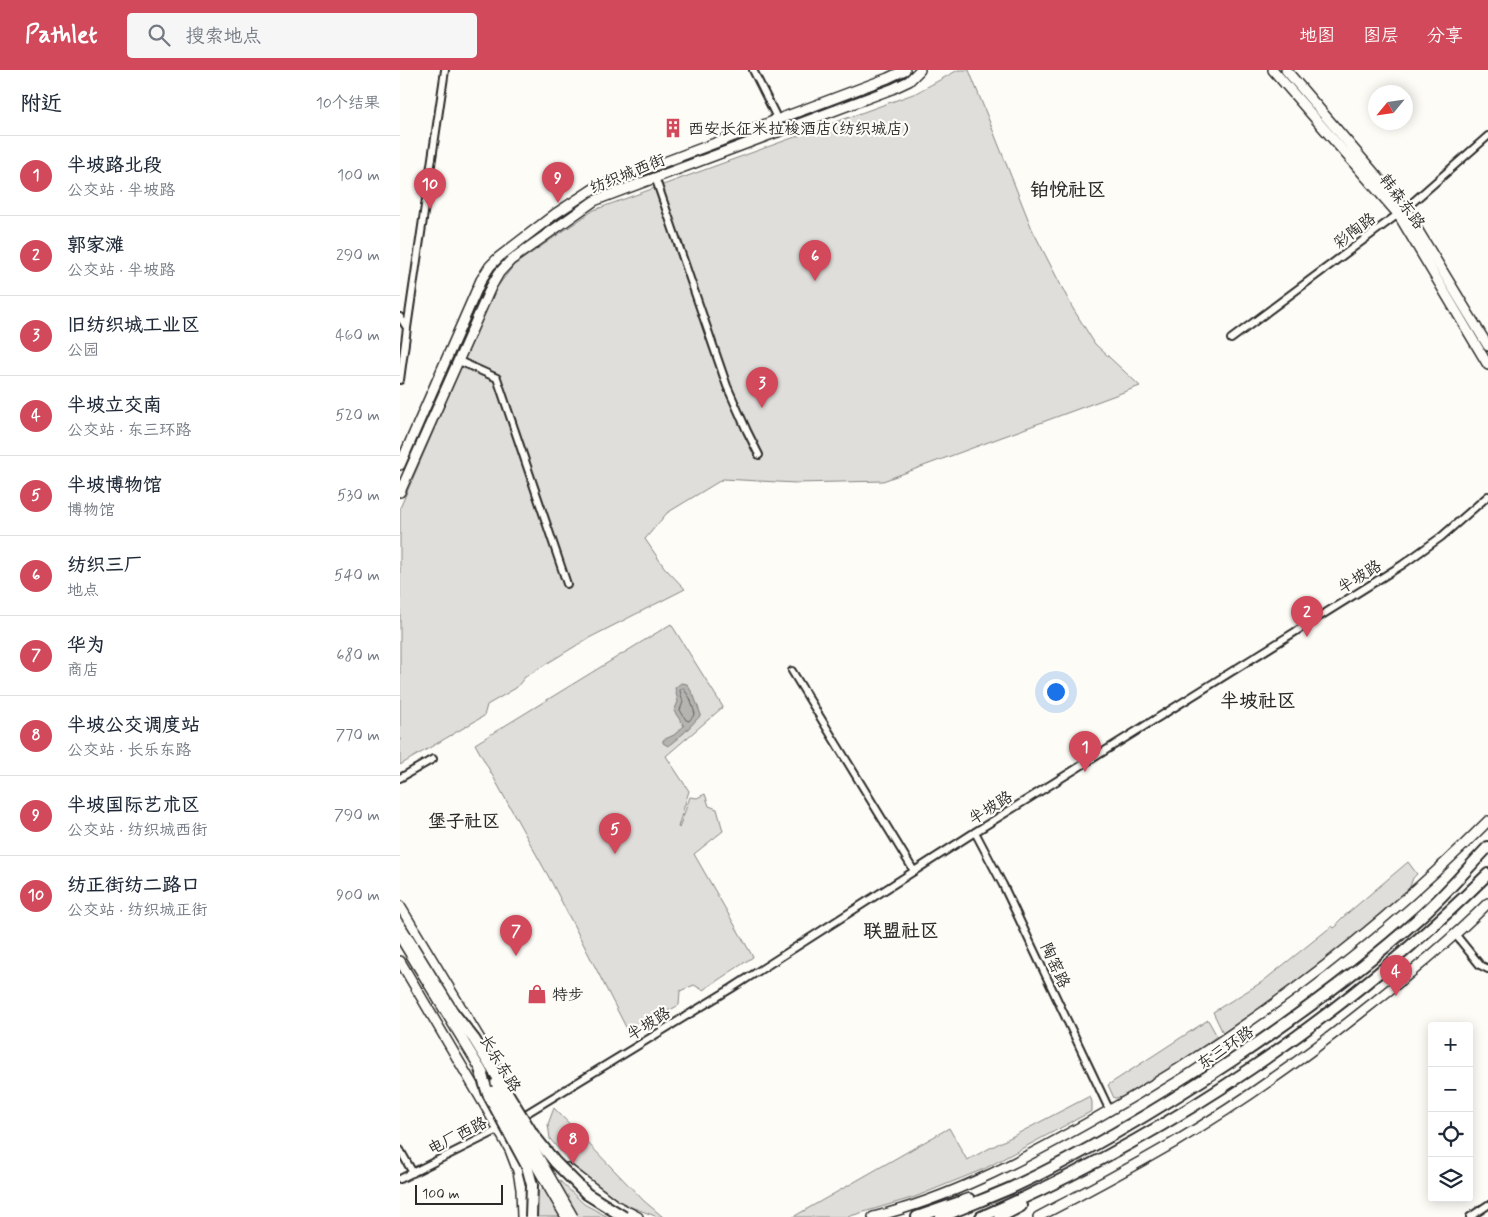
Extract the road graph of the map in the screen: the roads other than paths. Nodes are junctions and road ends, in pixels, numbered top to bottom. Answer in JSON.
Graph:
{"nodes":[{"id":1,"x":445,"y":70,"type":"edge"},
{"id":2,"x":753,"y":70,"type":"edge"},
{"id":3,"x":905,"y":70,"type":"edge"},
{"id":4,"x":920,"y":70,"type":"edge"},
{"id":5,"x":1273,"y":70,"type":"edge"},
{"id":6,"x":1286,"y":70,"type":"edge"},
{"id":7,"x":774,"y":122,"type":"junction"},
{"id":8,"x":778,"y":132,"type":"junction"},
{"id":9,"x":1488,"y":136,"type":"edge"},
{"id":10,"x":655,"y":177,"type":"junction"},
{"id":11,"x":1402,"y":211,"type":"junction"},
{"id":12,"x":400,"y":317,"type":"edge"},
{"id":13,"x":407,"y":328,"type":"junction"},
{"id":14,"x":1231,"y":339,"type":"dead end"},
{"id":15,"x":1488,"y":346,"type":"edge"},
{"id":16,"x":459,"y":361,"type":"junction"},
{"id":17,"x":1488,"y":365,"type":"edge"},
{"id":18,"x":400,"y":380,"type":"edge"},
{"id":19,"x":759,"y":455,"type":"dead end"},
{"id":20,"x":400,"y":465,"type":"edge"},
{"id":21,"x":401,"y":487,"type":"edge"},
{"id":22,"x":1488,"y":496,"type":"edge"},
{"id":23,"x":566,"y":584,"type":"dead end"},
{"id":24,"x":792,"y":671,"type":"dead end"},
{"id":25,"x":433,"y":759,"type":"dead end"},
{"id":26,"x":400,"y":778,"type":"edge"},
{"id":27,"x":1488,"y":821,"type":"edge"},
{"id":28,"x":975,"y":832,"type":"junction"},
{"id":29,"x":1488,"y":848,"type":"edge"},
{"id":30,"x":914,"y":871,"type":"junction"},
{"id":31,"x":1488,"y":874,"type":"edge"},
{"id":32,"x":1488,"y":903,"type":"edge"},
{"id":33,"x":400,"y":906,"type":"edge"},
{"id":34,"x":400,"y":925,"type":"edge"},
{"id":35,"x":1455,"y":934,"type":"junction"},
{"id":36,"x":400,"y":937,"type":"edge"},
{"id":37,"x":400,"y":961,"type":"edge"},
{"id":38,"x":1488,"y":969,"type":"edge"},
{"id":39,"x":452,"y":1011,"type":"junction"},
{"id":40,"x":480,"y":1068,"type":"junction"},
{"id":41,"x":1110,"y":1111,"type":"junction"},
{"id":42,"x":526,"y":1115,"type":"junction"},
{"id":43,"x":499,"y":1129,"type":"junction"},
{"id":44,"x":400,"y":1150,"type":"edge"},
{"id":45,"x":1119,"y":1150,"type":"junction"},
{"id":46,"x":413,"y":1173,"type":"junction"},
{"id":47,"x":400,"y":1179,"type":"edge"},
{"id":48,"x":1011,"y":1188,"type":"junction"},
{"id":49,"x":1488,"y":1205,"type":"edge"},
{"id":50,"x":522,"y":1217,"type":"edge"},
{"id":51,"x":531,"y":1217,"type":"edge"},
{"id":52,"x":566,"y":1217,"type":"edge"},
{"id":53,"x":573,"y":1217,"type":"edge"},
{"id":54,"x":624,"y":1217,"type":"edge"},
{"id":55,"x":638,"y":1217,"type":"edge"},
{"id":56,"x":873,"y":1217,"type":"edge"},
{"id":57,"x":917,"y":1217,"type":"edge"},
{"id":58,"x":941,"y":1217,"type":"edge"},
{"id":59,"x":981,"y":1217,"type":"edge"},
{"id":60,"x":1000,"y":1217,"type":"edge"},
{"id":61,"x":1038,"y":1217,"type":"edge"},
{"id":62,"x":1470,"y":1217,"type":"edge"}],
"edges":[{"from":1,"to":13,"type":"street"},
{"from":2,"to":7,"type":"street"},
{"from":3,"to":7,"type":"main road","name":"纺织城西街"},
{"from":4,"to":8,"type":"main road","name":"纺织城西街"},
{"from":5,"to":11,"type":"main road","name":"韩森东路"},
{"from":6,"to":11,"type":"main road","name":"韩森东路"},
{"from":7,"to":8,"type":"street"},
{"from":7,"to":20,"type":"main road","name":"纺织城西街"},
{"from":8,"to":10,"type":"main road","name":"纺织城西街"},
{"from":9,"to":11,"type":"street","name":"彩陶路"},
{"from":10,"to":16,"type":"main road","name":"纺织城西街"},
{"from":10,"to":19,"type":"street"},
{"from":11,"to":14,"type":"street","name":"彩陶路"},
{"from":11,"to":15,"type":"main road","name":"韩森东路"},
{"from":11,"to":17,"type":"main road","name":"韩森东路"},
{"from":12,"to":13,"type":"street"},
{"from":13,"to":18,"type":"street"},
{"from":16,"to":21,"type":"main road","name":"纺织城西街"},
{"from":16,"to":23,"type":"street"},
{"from":22,"to":28,"type":"street","name":"半坡路"},
{"from":24,"to":30,"type":"street"},
{"from":25,"to":26,"type":"street"},
{"from":27,"to":41,"type":"main road"},
{"from":28,"to":30,"type":"street","name":"半坡路"},
{"from":28,"to":41,"type":"street","name":"陶窑路"},
{"from":29,"to":48,"type":"highway","name":"东三环路"},
{"from":30,"to":42,"type":"street","name":"半坡路"},
{"from":31,"to":45,"type":"highway","name":"东三环路"},
{"from":32,"to":35,"type":"main road"},
{"from":33,"to":42,"type":"main road"},
{"from":34,"to":39,"type":"main road","name":"长乐东路","bridge":true},
{"from":35,"to":38,"type":"street"},
{"from":35,"to":61,"type":"main road"},
{"from":36,"to":40,"type":"main road","name":"长乐东路","bridge":true},
{"from":37,"to":43,"type":"main road"},
{"from":39,"to":53,"type":"main road","name":"长乐东路","bridge":true},
{"from":39,"to":54,"type":"highway","bridge":true},
{"from":40,"to":51,"type":"highway","bridge":true},
{"from":40,"to":52,"type":"main road","name":"长乐东路","bridge":true},
{"from":41,"to":56,"type":"main road"},
{"from":42,"to":43,"type":"street","name":"半坡路"},
{"from":42,"to":55,"type":"main road"},
{"from":43,"to":46,"type":"street","name":"电厂西路"},
{"from":43,"to":50,"type":"main road"},
{"from":44,"to":46,"type":"street"},
{"from":45,"to":59,"type":"highway","name":"东三环路"},
{"from":45,"to":60,"type":"highway"},
{"from":46,"to":47,"type":"street","name":"电厂西路"},
{"from":48,"to":57,"type":"highway"},
{"from":48,"to":58,"type":"highway","name":"东三环路"},
{"from":49,"to":62,"type":"street"}]}
